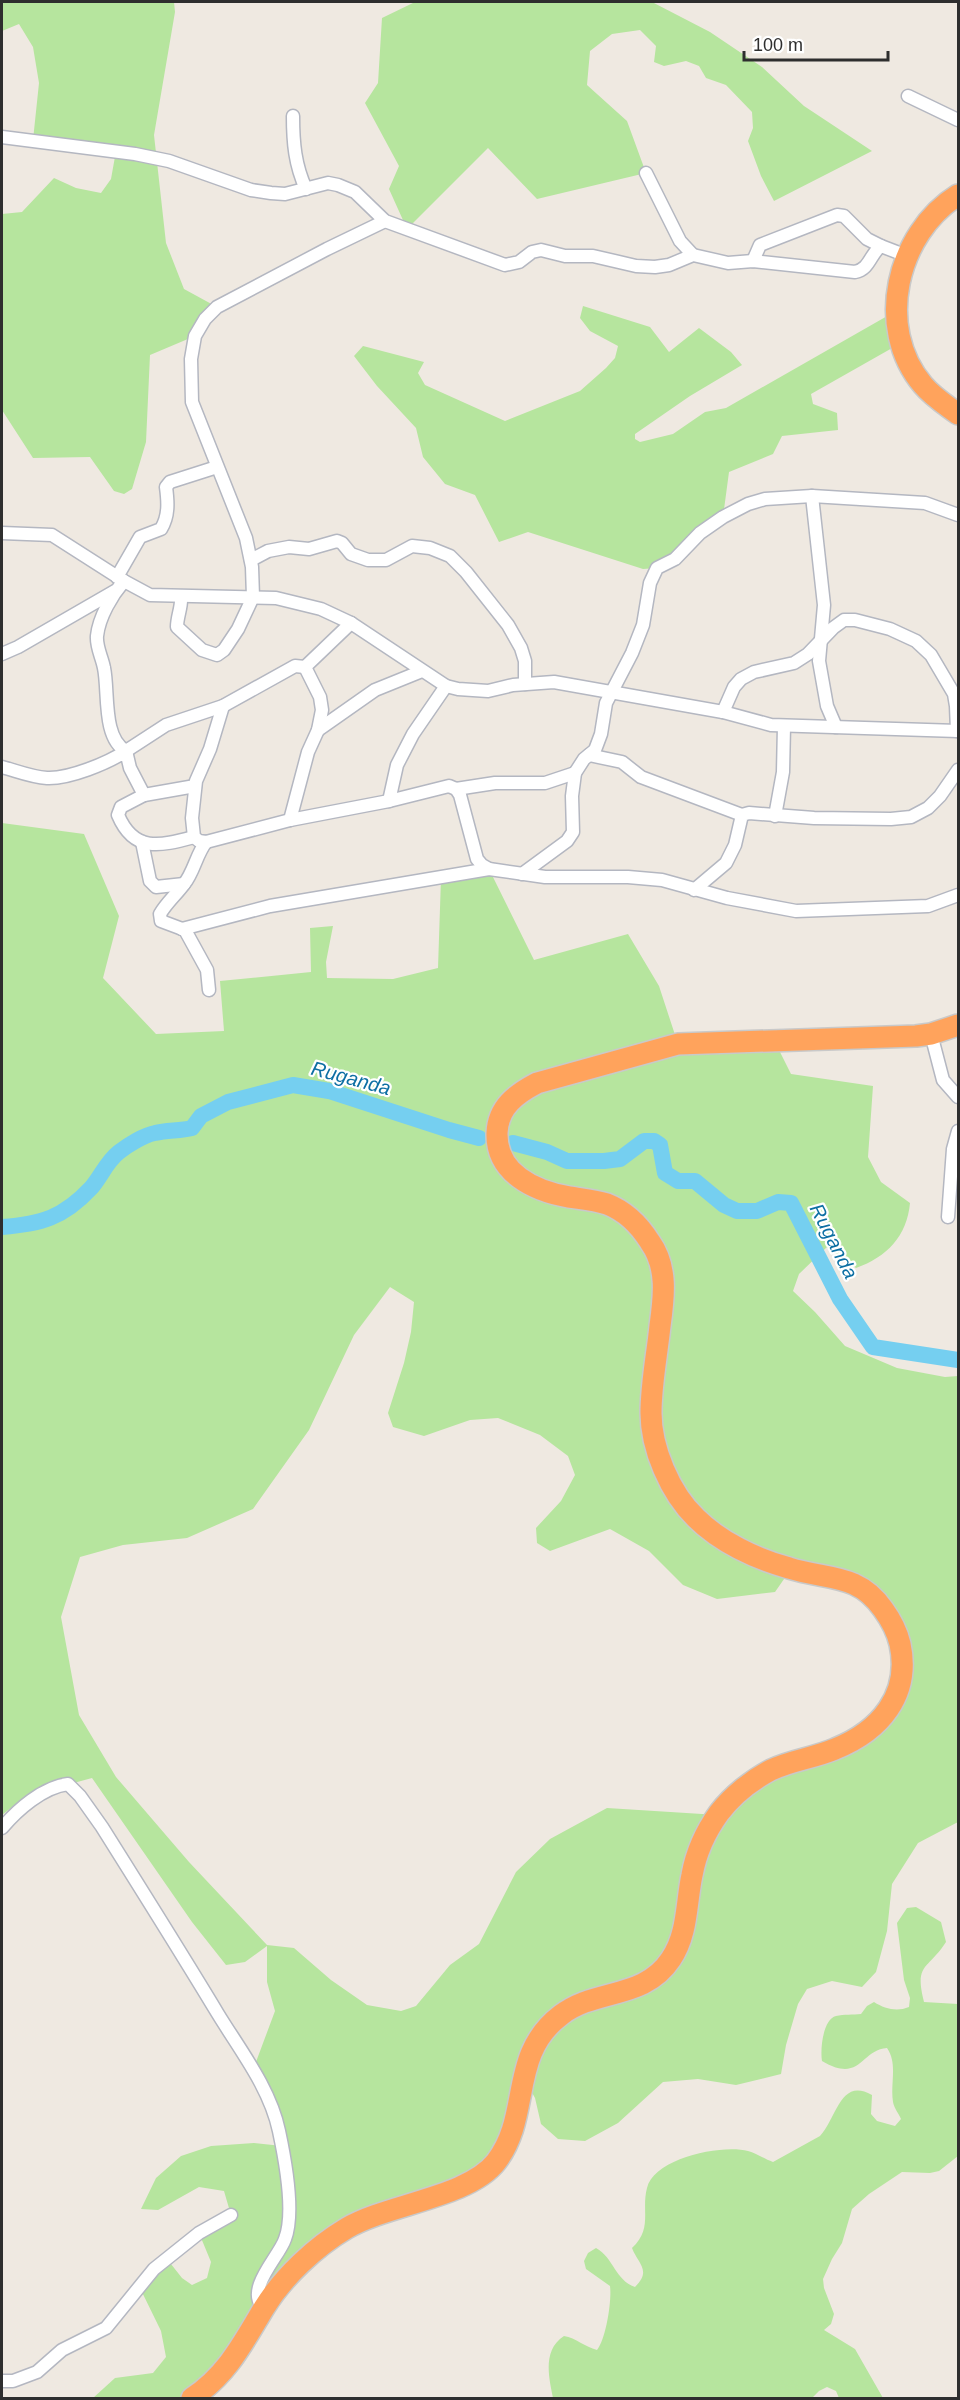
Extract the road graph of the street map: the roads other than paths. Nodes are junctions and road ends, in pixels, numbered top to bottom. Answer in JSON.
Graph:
{"nodes":[{"id":1,"x":908,"y":96,"type":"dead end"},
{"id":2,"x":293,"y":117,"type":"dead end"},
{"id":3,"x":958,"y":120,"type":"edge"},
{"id":4,"x":2,"y":137,"type":"edge"},
{"id":5,"x":646,"y":173,"type":"dead end"},
{"id":6,"x":306,"y":189,"type":"junction"},
{"id":7,"x":958,"y":195,"type":"edge"},
{"id":8,"x":385,"y":221,"type":"junction"},
{"id":9,"x":881,"y":246,"type":"junction"},
{"id":10,"x":693,"y":255,"type":"junction"},
{"id":11,"x":907,"y":256,"type":"junction"},
{"id":12,"x":753,"y":261,"type":"junction"},
{"id":13,"x":958,"y":414,"type":"edge"},
{"id":14,"x":217,"y":467,"type":"junction"},
{"id":15,"x":812,"y":496,"type":"junction"},
{"id":16,"x":958,"y":515,"type":"edge"},
{"id":17,"x":2,"y":533,"type":"edge"},
{"id":18,"x":251,"y":560,"type":"junction"},
{"id":19,"x":119,"y":583,"type":"junction"},
{"id":20,"x":181,"y":597,"type":"junction"},
{"id":21,"x":253,"y":597,"type":"junction"},
{"id":22,"x":351,"y":623,"type":"junction"},
{"id":23,"x":823,"y":637,"type":"junction"},
{"id":24,"x":2,"y":654,"type":"edge"},
{"id":25,"x":305,"y":667,"type":"junction"},
{"id":26,"x":422,"y":671,"type":"junction"},
{"id":27,"x":525,"y":684,"type":"junction"},
{"id":28,"x":446,"y":686,"type":"junction"},
{"id":29,"x":611,"y":691,"type":"junction"},
{"id":30,"x":223,"y":706,"type":"junction"},
{"id":31,"x":723,"y":712,"type":"junction"},
{"id":32,"x":784,"y":726,"type":"junction"},
{"id":33,"x":836,"y":727,"type":"junction"},
{"id":34,"x":318,"y":730,"type":"junction"},
{"id":35,"x":958,"y":731,"type":"edge"},
{"id":36,"x":126,"y":751,"type":"junction"},
{"id":37,"x":589,"y":754,"type":"junction"},
{"id":38,"x":2,"y":767,"type":"edge"},
{"id":39,"x":958,"y":770,"type":"edge"},
{"id":40,"x":575,"y":773,"type":"junction"},
{"id":41,"x":195,"y":786,"type":"junction"},
{"id":42,"x":456,"y":789,"type":"junction"},
{"id":43,"x":144,"y":795,"type":"junction"},
{"id":44,"x":389,"y":801,"type":"junction"},
{"id":45,"x":742,"y":815,"type":"junction"},
{"id":46,"x":775,"y":816,"type":"junction"},
{"id":47,"x":290,"y":820,"type":"junction"},
{"id":48,"x":194,"y":837,"type":"junction"},
{"id":49,"x":142,"y":842,"type":"junction"},
{"id":50,"x":206,"y":842,"type":"junction"},
{"id":51,"x":489,"y":868,"type":"junction"},
{"id":52,"x":522,"y":874,"type":"junction"},
{"id":53,"x":185,"y":884,"type":"junction"},
{"id":54,"x":694,"y":890,"type":"junction"},
{"id":55,"x":958,"y":895,"type":"edge"},
{"id":56,"x":182,"y":929,"type":"junction"},
{"id":57,"x":209,"y":990,"type":"dead end"},
{"id":58,"x":958,"y":1025,"type":"edge"},
{"id":59,"x":931,"y":1034,"type":"junction"},
{"id":60,"x":958,"y":1096,"type":"edge"},
{"id":61,"x":958,"y":1131,"type":"edge"},
{"id":62,"x":948,"y":1217,"type":"dead end"},
{"id":63,"x":2,"y":1828,"type":"edge"},
{"id":64,"x":231,"y":2215,"type":"dead end"},
{"id":65,"x":264,"y":2308,"type":"junction"},
{"id":66,"x":2,"y":2381,"type":"edge"},
{"id":67,"x":192,"y":2398,"type":"edge"}],
"edges":[{"from":1,"to":3,"type":"street"},
{"from":2,"to":6,"type":"street"},
{"from":4,"to":6,"type":"street"},
{"from":5,"to":10,"type":"street"},
{"from":6,"to":8,"type":"street"},
{"from":7,"to":11,"type":"highway"},
{"from":8,"to":10,"type":"street"},
{"from":8,"to":14,"type":"street"},
{"from":9,"to":11,"type":"street"},
{"from":9,"to":12,"type":"street"},
{"from":9,"to":12,"type":"street"},
{"from":10,"to":12,"type":"street"},
{"from":11,"to":13,"type":"highway"},
{"from":14,"to":18,"type":"street"},
{"from":14,"to":19,"type":"street"},
{"from":15,"to":16,"type":"street"},
{"from":15,"to":23,"type":"street"},
{"from":15,"to":29,"type":"street"},
{"from":17,"to":19,"type":"street"},
{"from":18,"to":21,"type":"street"},
{"from":18,"to":27,"type":"street"},
{"from":19,"to":20,"type":"street"},
{"from":19,"to":24,"type":"street"},
{"from":19,"to":36,"type":"street"},
{"from":20,"to":21,"type":"street"},
{"from":20,"to":21,"type":"street"},
{"from":21,"to":22,"type":"street"},
{"from":22,"to":25,"type":"street"},
{"from":22,"to":26,"type":"street"},
{"from":23,"to":31,"type":"street"},
{"from":23,"to":33,"type":"street"},
{"from":23,"to":35,"type":"street"},
{"from":25,"to":30,"type":"street"},
{"from":25,"to":34,"type":"street"},
{"from":26,"to":28,"type":"street"},
{"from":26,"to":34,"type":"street"},
{"from":27,"to":28,"type":"street"},
{"from":27,"to":29,"type":"street"},
{"from":28,"to":44,"type":"street"},
{"from":29,"to":31,"type":"street"},
{"from":29,"to":37,"type":"street"},
{"from":30,"to":36,"type":"street"},
{"from":30,"to":41,"type":"street"},
{"from":31,"to":32,"type":"street"},
{"from":32,"to":33,"type":"street"},
{"from":32,"to":46,"type":"street"},
{"from":33,"to":35,"type":"street"},
{"from":34,"to":47,"type":"street"},
{"from":36,"to":38,"type":"street"},
{"from":36,"to":43,"type":"street"},
{"from":37,"to":40,"type":"street"},
{"from":37,"to":45,"type":"street"},
{"from":39,"to":46,"type":"street"},
{"from":40,"to":42,"type":"street"},
{"from":40,"to":52,"type":"street"},
{"from":41,"to":43,"type":"street"},
{"from":41,"to":48,"type":"street"},
{"from":42,"to":44,"type":"street"},
{"from":42,"to":51,"type":"street"},
{"from":43,"to":49,"type":"street"},
{"from":44,"to":47,"type":"street"},
{"from":45,"to":46,"type":"street"},
{"from":45,"to":54,"type":"street"},
{"from":47,"to":50,"type":"street"},
{"from":48,"to":49,"type":"street"},
{"from":48,"to":50,"type":"street"},
{"from":49,"to":53,"type":"street"},
{"from":50,"to":53,"type":"street"},
{"from":51,"to":52,"type":"street"},
{"from":51,"to":56,"type":"street"},
{"from":52,"to":54,"type":"street"},
{"from":53,"to":56,"type":"street"},
{"from":54,"to":55,"type":"street"},
{"from":56,"to":57,"type":"street"},
{"from":58,"to":59,"type":"highway"},
{"from":59,"to":60,"type":"street"},
{"from":59,"to":65,"type":"highway"},
{"from":61,"to":62,"type":"street"},
{"from":63,"to":65,"type":"street"},
{"from":64,"to":66,"type":"street"},
{"from":65,"to":67,"type":"highway"}]}
